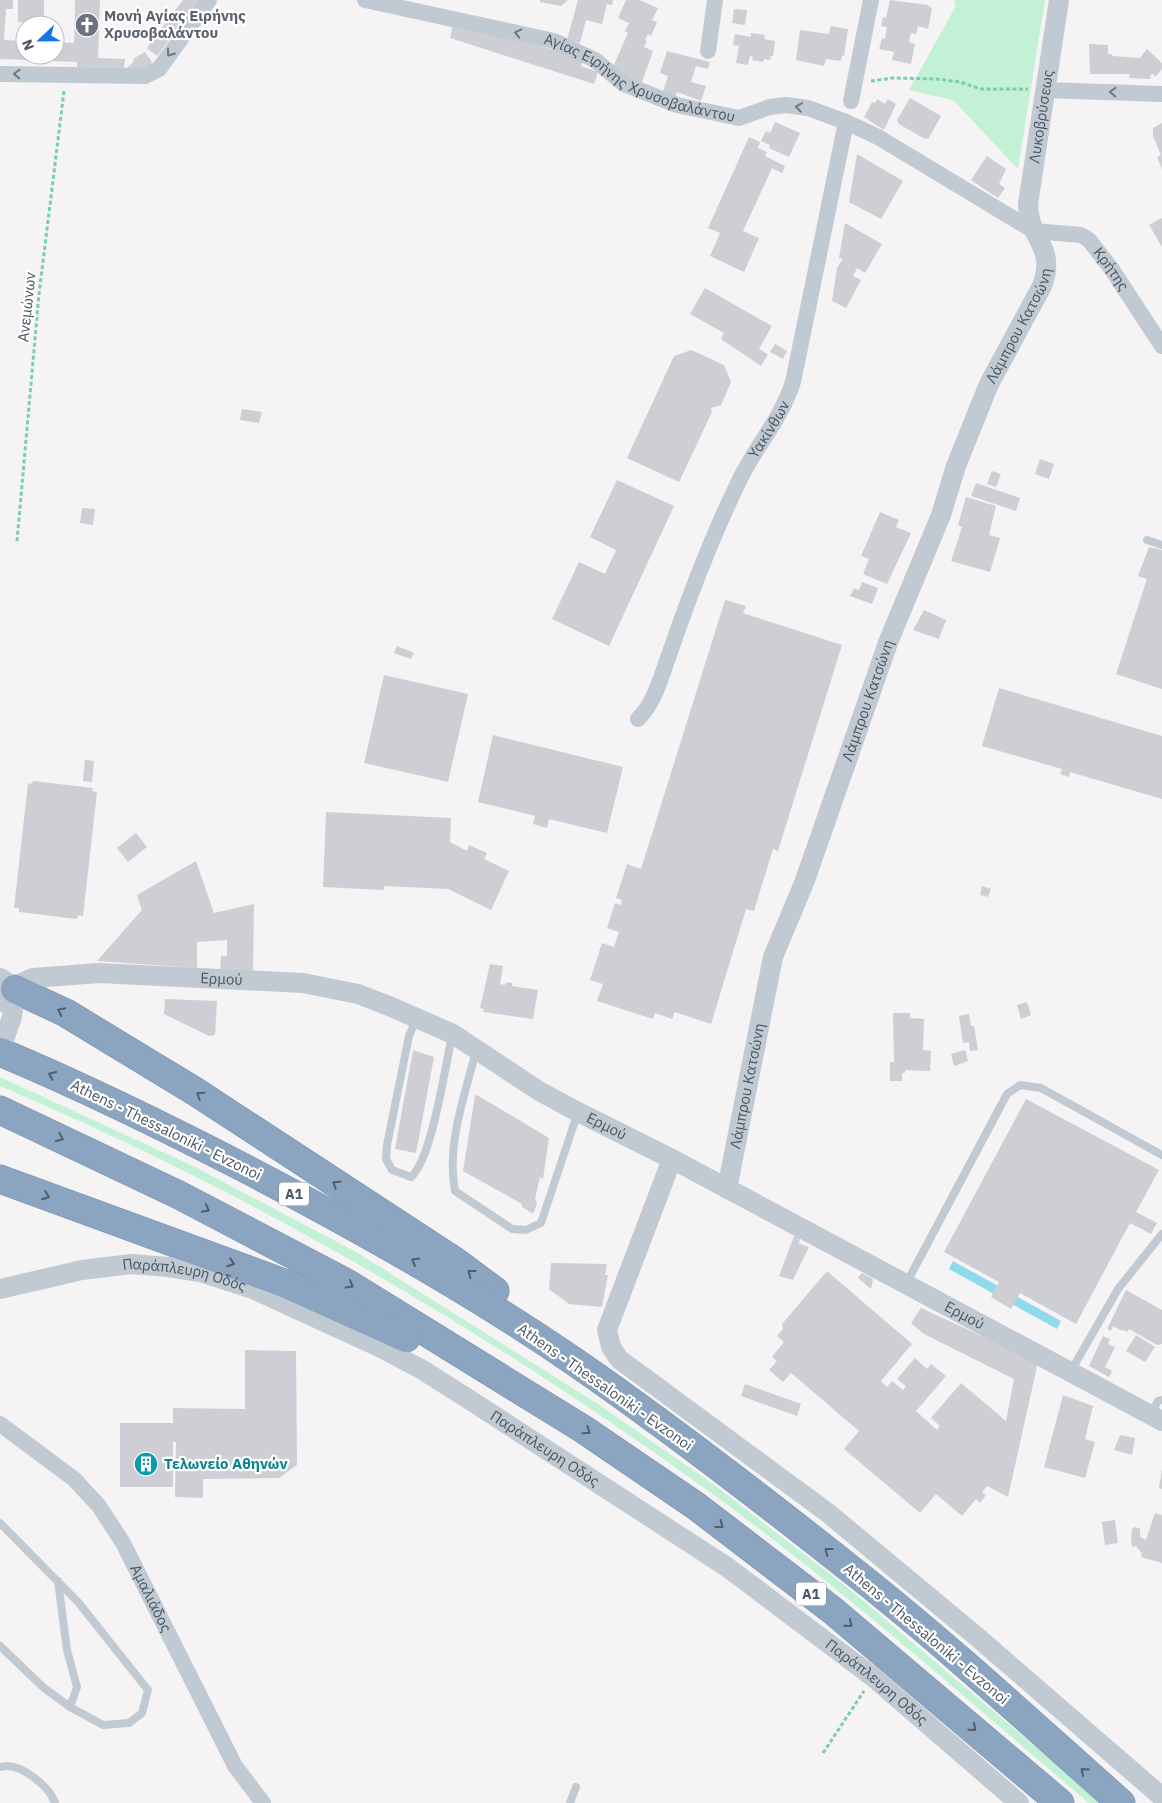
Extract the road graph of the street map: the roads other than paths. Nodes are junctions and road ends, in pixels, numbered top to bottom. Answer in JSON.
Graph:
{"nodes":[{"id":1,"x":209,"y":0,"type":"edge"},
{"id":2,"x":364,"y":0,"type":"edge"},
{"id":3,"x":715,"y":0,"type":"edge"},
{"id":4,"x":871,"y":0,"type":"edge"},
{"id":5,"x":1059,"y":0,"type":"edge"},
{"id":6,"x":444,"y":8,"type":"edge"},
{"id":7,"x":708,"y":51,"type":"dead end"},
{"id":8,"x":0,"y":74,"type":"edge"},
{"id":9,"x":1045,"y":90,"type":"junction"},
{"id":10,"x":1162,"y":94,"type":"edge"},
{"id":11,"x":851,"y":101,"type":"dead end"},
{"id":12,"x":846,"y":122,"type":"junction"},
{"id":13,"x":1034,"y":231,"type":"junction"},
{"id":14,"x":1162,"y":346,"type":"edge"},
{"id":15,"x":1147,"y":540,"type":"dead end"},
{"id":16,"x":1162,"y":545,"type":"edge"},
{"id":17,"x":638,"y":719,"type":"dead end"},
{"id":18,"x":5,"y":990,"type":"edge"},
{"id":19,"x":417,"y":1018,"type":"junction"},
{"id":20,"x":453,"y":1034,"type":"junction"},
{"id":21,"x":2,"y":1045,"type":"edge"},
{"id":22,"x":477,"y":1049,"type":"junction"},
{"id":23,"x":0,"y":1110,"type":"edge"},
{"id":24,"x":578,"y":1112,"type":"junction"},
{"id":25,"x":1162,"y":1155,"type":"edge"},
{"id":26,"x":672,"y":1159,"type":"junction"},
{"id":27,"x":0,"y":1179,"type":"edge"},
{"id":28,"x":727,"y":1189,"type":"junction"},
{"id":29,"x":1162,"y":1234,"type":"edge"},
{"id":30,"x":905,"y":1285,"type":"junction"},
{"id":31,"x":0,"y":1289,"type":"edge"},
{"id":32,"x":574,"y":1362,"type":"junction"},
{"id":33,"x":1071,"y":1371,"type":"junction"},
{"id":34,"x":546,"y":1406,"type":"junction"},
{"id":35,"x":1158,"y":1412,"type":"edge"},
{"id":36,"x":0,"y":1424,"type":"edge"},
{"id":37,"x":0,"y":1523,"type":"edge"},
{"id":38,"x":58,"y":1581,"type":"junction"},
{"id":39,"x":0,"y":1646,"type":"edge"},
{"id":40,"x":70,"y":1707,"type":"junction"},
{"id":41,"x":0,"y":1766,"type":"edge"},
{"id":42,"x":576,"y":1787,"type":"dead end"},
{"id":43,"x":1162,"y":1797,"type":"edge"},
{"id":44,"x":55,"y":1803,"type":"edge"},
{"id":45,"x":263,"y":1803,"type":"edge"},
{"id":46,"x":570,"y":1803,"type":"edge"},
{"id":47,"x":1019,"y":1803,"type":"edge"},
{"id":48,"x":1060,"y":1803,"type":"edge"},
{"id":49,"x":1121,"y":1803,"type":"edge"}],
"edges":[{"from":1,"to":8,"type":"street","one_way":true},
{"from":2,"to":6,"type":"street","name":"Αγίας Ειρήνης Χρυσοβαλάντου"},
{"from":3,"to":7,"type":"street"},
{"from":4,"to":11,"type":"street"},
{"from":5,"to":9,"type":"street","name":"Λυκοβρύσεως"},
{"from":12,"to":6,"type":"street","name":"Αγίας Ειρήνης Χρυσοβαλάντου","one_way":true},
{"from":10,"to":9,"type":"street","one_way":true},
{"from":9,"to":13,"type":"street","name":"Λυκοβρύσεως"},
{"from":12,"to":13,"type":"street","name":"Αγίας Ειρήνης Χρυσοβαλάντου"},
{"from":12,"to":17,"type":"street","name":"Υακίνθων"},
{"from":13,"to":14,"type":"street","name":"Κρήτης"},
{"from":13,"to":28,"type":"street","name":"Λάμπρου Κατσώνη"},
{"from":15,"to":16,"type":"lane"},
{"from":18,"to":19,"type":"street","name":"Ερμού"},
{"from":18,"to":21,"type":"street"},
{"from":32,"to":18,"type":"highway","one_way":true},
{"from":19,"to":20,"type":"street","name":"Ερμού"},
{"from":19,"to":20,"type":"lane"},
{"from":20,"to":22,"type":"street","name":"Ερμού"},
{"from":32,"to":21,"type":"highway","name":"Athens - Thessaloniki - Evzonoi","number":"Α1","one_way":true},
{"from":22,"to":24,"type":"street","name":"Ερμού"},
{"from":22,"to":24,"type":"lane"},
{"from":23,"to":34,"type":"highway","number":"Α1","one_way":true},
{"from":24,"to":26,"type":"street","name":"Ερμού"},
{"from":25,"to":30,"type":"lane"},
{"from":26,"to":28,"type":"street","name":"Ερμού"},
{"from":26,"to":43,"type":"street"},
{"from":27,"to":34,"type":"highway","one_way":true},
{"from":28,"to":30,"type":"street","name":"Ερμού"},
{"from":29,"to":33,"type":"lane"},
{"from":30,"to":33,"type":"street","name":"Ερμού"},
{"from":31,"to":47,"type":"street","name":"Παράπλευρη Οδός"},
{"from":49,"to":32,"type":"highway","name":"Athens - Thessaloniki - Evzonoi","number":"Α1","one_way":true},
{"from":33,"to":35,"type":"street","name":"Ερμού"},
{"from":34,"to":48,"type":"highway","number":"Α1","one_way":true},
{"from":36,"to":45,"type":"street","name":"Αμαλιάδος"},
{"from":37,"to":38,"type":"lane"},
{"from":38,"to":40,"type":"lane"},
{"from":38,"to":40,"type":"lane"},
{"from":39,"to":40,"type":"lane"},
{"from":41,"to":44,"type":"lane"},
{"from":42,"to":46,"type":"lane"}]}
